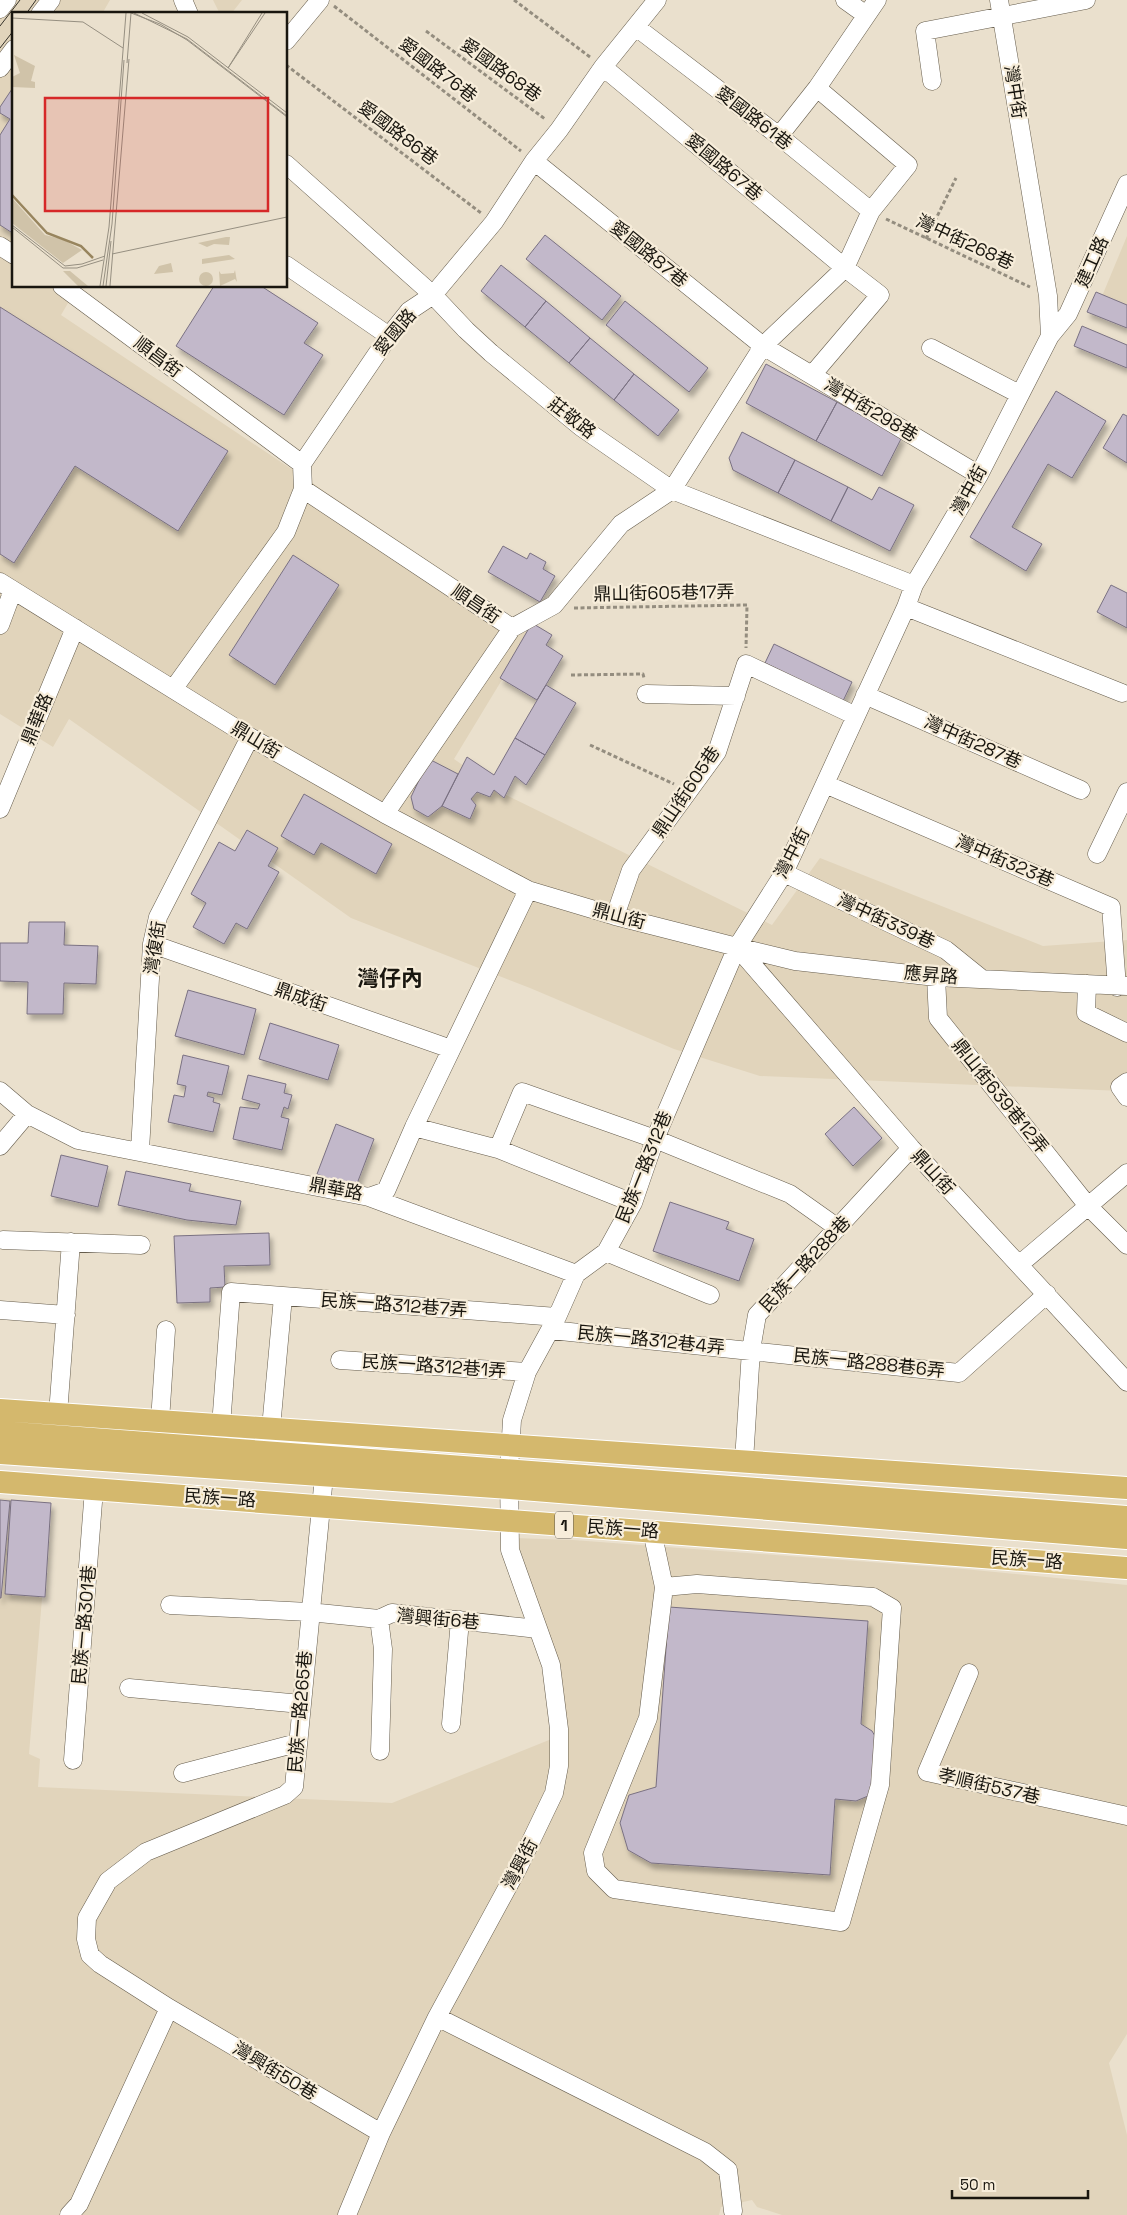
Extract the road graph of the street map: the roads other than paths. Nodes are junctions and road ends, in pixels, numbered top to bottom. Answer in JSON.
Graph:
{"nodes":[{"id":1,"x":51,"y":0,"type":"edge"},
{"id":2,"x":183,"y":0,"type":"edge"},
{"id":3,"x":320,"y":0,"type":"edge"},
{"id":4,"x":657,"y":0,"type":"edge"},
{"id":5,"x":845,"y":0,"type":"edge"},
{"id":6,"x":877,"y":0,"type":"edge"},
{"id":7,"x":1000,"y":0,"type":"edge"},
{"id":8,"x":1086,"y":0,"type":"edge"},
{"id":9,"x":42,"y":12,"type":"edge"},
{"id":10,"x":188,"y":12,"type":"edge"},
{"id":11,"x":866,"y":16,"type":"junction"},
{"id":12,"x":1003,"y":17,"type":"junction"},
{"id":13,"x":636,"y":27,"type":"junction"},
{"id":14,"x":288,"y":38,"type":"edge"},
{"id":15,"x":12,"y":52,"type":"edge"},
{"id":16,"x":603,"y":66,"type":"junction"},
{"id":17,"x":0,"y":68,"type":"edge"},
{"id":18,"x":932,"y":81,"type":"dead end"},
{"id":19,"x":817,"y":88,"type":"junction"},
{"id":20,"x":779,"y":136,"type":"junction"},
{"id":21,"x":534,"y":161,"type":"junction"},
{"id":22,"x":288,"y":166,"type":"edge"},
{"id":23,"x":1127,"y":184,"type":"edge"},
{"id":24,"x":871,"y":211,"type":"junction"},
{"id":25,"x":0,"y":246,"type":"edge"},
{"id":26,"x":12,"y":253,"type":"edge"},
{"id":27,"x":288,"y":266,"type":"edge"},
{"id":28,"x":845,"y":268,"type":"junction"},
{"id":29,"x":65,"y":288,"type":"edge"},
{"id":30,"x":433,"y":295,"type":"junction"},
{"id":31,"x":388,"y":336,"type":"junction"},
{"id":32,"x":1050,"y":336,"type":"junction"},
{"id":33,"x":763,"y":346,"type":"junction"},
{"id":34,"x":931,"y":348,"type":"dead end"},
{"id":35,"x":812,"y":375,"type":"junction"},
{"id":36,"x":1019,"y":394,"type":"junction"},
{"id":37,"x":302,"y":464,"type":"junction"},
{"id":38,"x":979,"y":475,"type":"junction"},
{"id":39,"x":303,"y":489,"type":"junction"},
{"id":40,"x":672,"y":490,"type":"junction"},
{"id":41,"x":914,"y":585,"type":"junction"},
{"id":42,"x":7,"y":586,"type":"edge"},
{"id":43,"x":906,"y":607,"type":"junction"},
{"id":44,"x":0,"y":625,"type":"edge"},
{"id":45,"x":74,"y":628,"type":"junction"},
{"id":46,"x":512,"y":628,"type":"junction"},
{"id":47,"x":174,"y":688,"type":"junction"},
{"id":48,"x":1122,"y":693,"type":"dead end"},
{"id":49,"x":646,"y":694,"type":"road end"},
{"id":50,"x":865,"y":695,"type":"junction"},
{"id":51,"x":736,"y":696,"type":"junction"},
{"id":52,"x":856,"y":716,"type":"junction"},
{"id":53,"x":250,"y":737,"type":"junction"},
{"id":54,"x":825,"y":784,"type":"junction"},
{"id":55,"x":1081,"y":790,"type":"dead end"},
{"id":56,"x":1127,"y":792,"type":"edge"},
{"id":57,"x":0,"y":809,"type":"edge"},
{"id":58,"x":385,"y":814,"type":"junction"},
{"id":59,"x":1097,"y":854,"type":"dead end"},
{"id":60,"x":784,"y":873,"type":"junction"},
{"id":61,"x":528,"y":890,"type":"junction"},
{"id":62,"x":615,"y":916,"type":"junction"},
{"id":63,"x":152,"y":944,"type":"junction"},
{"id":64,"x":737,"y":946,"type":"junction"},
{"id":65,"x":936,"y":977,"type":"junction"},
{"id":66,"x":982,"y":979,"type":"junction"},
{"id":67,"x":1087,"y":984,"type":"junction"},
{"id":68,"x":1122,"y":987,"type":"edge"},
{"id":69,"x":1127,"y":1033,"type":"edge"},
{"id":70,"x":451,"y":1049,"type":"junction"},
{"id":71,"x":1127,"y":1082,"type":"edge"},
{"id":72,"x":0,"y":1091,"type":"edge"},
{"id":73,"x":1127,"y":1097,"type":"edge"},
{"id":74,"x":27,"y":1114,"type":"junction"},
{"id":75,"x":414,"y":1127,"type":"junction"},
{"id":76,"x":655,"y":1139,"type":"junction"},
{"id":77,"x":0,"y":1146,"type":"edge"},
{"id":78,"x":911,"y":1148,"type":"junction"},
{"id":79,"x":498,"y":1149,"type":"junction"},
{"id":80,"x":140,"y":1150,"type":"junction"},
{"id":81,"x":1127,"y":1173,"type":"edge"},
{"id":82,"x":369,"y":1197,"type":"junction"},
{"id":83,"x":633,"y":1203,"type":"junction"},
{"id":84,"x":1088,"y":1206,"type":"junction"},
{"id":85,"x":838,"y":1228,"type":"junction"},
{"id":86,"x":3,"y":1240,"type":"dead end"},
{"id":87,"x":71,"y":1242,"type":"junction"},
{"id":88,"x":141,"y":1245,"type":"dead end"},
{"id":89,"x":1127,"y":1245,"type":"edge"},
{"id":90,"x":606,"y":1252,"type":"junction"},
{"id":91,"x":1020,"y":1264,"type":"junction"},
{"id":92,"x":576,"y":1274,"type":"junction"},
{"id":93,"x":1047,"y":1294,"type":"junction"},
{"id":94,"x":710,"y":1295,"type":"dead end"},
{"id":95,"x":283,"y":1297,"type":"junction"},
{"id":96,"x":0,"y":1310,"type":"edge"},
{"id":97,"x":66,"y":1315,"type":"junction"},
{"id":98,"x":554,"y":1324,"type":"junction"},
{"id":99,"x":166,"y":1330,"type":"dead end"},
{"id":100,"x":751,"y":1350,"type":"junction"},
{"id":101,"x":340,"y":1360,"type":"dead end"},
{"id":102,"x":527,"y":1372,"type":"junction"},
{"id":103,"x":1127,"y":1382,"type":"edge"},
{"id":104,"x":0,"y":1410,"type":"edge"},
{"id":105,"x":58,"y":1414,"type":"junction"},
{"id":106,"x":160,"y":1421,"type":"junction"},
{"id":107,"x":221,"y":1426,"type":"junction"},
{"id":108,"x":272,"y":1428,"type":"junction"},
{"id":109,"x":0,"y":1432,"type":"edge"},
{"id":110,"x":510,"y":1445,"type":"junction"},
{"id":111,"x":0,"y":1453,"type":"edge"},
{"id":112,"x":744,"y":1461,"type":"junction"},
{"id":113,"x":324,"y":1476,"type":"junction"},
{"id":114,"x":509,"y":1480,"type":"junction"},
{"id":115,"x":0,"y":1482,"type":"edge"},
{"id":116,"x":1127,"y":1488,"type":"edge"},
{"id":117,"x":94,"y":1489,"type":"junction"},
{"id":118,"x":320,"y":1506,"type":"junction"},
{"id":119,"x":1127,"y":1517,"type":"edge"},
{"id":120,"x":510,"y":1520,"type":"junction"},
{"id":121,"x":652,"y":1531,"type":"junction"},
{"id":122,"x":1127,"y":1538,"type":"edge"},
{"id":123,"x":1127,"y":1568,"type":"edge"},
{"id":124,"x":664,"y":1587,"type":"junction"},
{"id":125,"x":170,"y":1605,"type":"dead end"},
{"id":126,"x":309,"y":1612,"type":"junction"},
{"id":127,"x":378,"y":1619,"type":"junction"},
{"id":128,"x":460,"y":1620,"type":"junction"},
{"id":129,"x":538,"y":1629,"type":"junction"},
{"id":130,"x":969,"y":1673,"type":"dead end"},
{"id":131,"x":129,"y":1688,"type":"dead end"},
{"id":132,"x":301,"y":1704,"type":"junction"},
{"id":133,"x":451,"y":1724,"type":"dead end"},
{"id":134,"x":298,"y":1743,"type":"junction"},
{"id":135,"x":380,"y":1751,"type":"dead end"},
{"id":136,"x":73,"y":1760,"type":"dead end"},
{"id":137,"x":183,"y":1773,"type":"dead end"},
{"id":138,"x":1127,"y":1816,"type":"edge"},
{"id":139,"x":146,"y":1852,"type":"joint"},
{"id":140,"x":169,"y":2008,"type":"junction"},
{"id":141,"x":437,"y":2017,"type":"junction"},
{"id":142,"x":381,"y":2133,"type":"junction"},
{"id":143,"x":733,"y":2211,"type":"dead end"},
{"id":144,"x":69,"y":2215,"type":"edge"},
{"id":145,"x":346,"y":2215,"type":"edge"}],
"edges":[{"from":1,"to":9,"type":"street"},
{"from":2,"to":10,"type":"street"},
{"from":3,"to":14,"type":"street"},
{"from":4,"to":13,"type":"street","name":"愛國路"},
{"from":5,"to":11,"type":"street"},
{"from":6,"to":11,"type":"street"},
{"from":7,"to":12,"type":"street","name":"灣中街"},
{"from":8,"to":12,"type":"street"},
{"from":11,"to":19,"type":"street"},
{"from":12,"to":18,"type":"street"},
{"from":12,"to":32,"type":"street","name":"灣中街"},
{"from":13,"to":16,"type":"street","name":"愛國路"},
{"from":13,"to":20,"type":"street","name":"愛國路61巷"},
{"from":15,"to":17,"type":"street"},
{"from":16,"to":21,"type":"street","name":"愛國路"},
{"from":16,"to":28,"type":"street","name":"愛國路67巷"},
{"from":19,"to":20,"type":"street"},
{"from":19,"to":24,"type":"street"},
{"from":20,"to":24,"type":"street","name":"愛國路61巷"},
{"from":21,"to":30,"type":"street","name":"愛國路"},
{"from":21,"to":33,"type":"street","name":"愛國路87巷"},
{"from":22,"to":30,"type":"street","name":"莊敬路"},
{"from":23,"to":32,"type":"street","name":"建工路"},
{"from":24,"to":28,"type":"street"},
{"from":25,"to":26,"type":"street"},
{"from":27,"to":31,"type":"street"},
{"from":28,"to":33,"type":"street"},
{"from":28,"to":35,"type":"street","name":"愛國路67巷"},
{"from":29,"to":37,"type":"street","name":"順昌街"},
{"from":30,"to":31,"type":"street","name":"愛國路"},
{"from":30,"to":40,"type":"street","name":"莊敬路"},
{"from":31,"to":37,"type":"street","name":"愛國路"},
{"from":32,"to":36,"type":"street","name":"灣中街"},
{"from":33,"to":35,"type":"street","name":"灣中街298巷"},
{"from":33,"to":40,"type":"street"},
{"from":34,"to":36,"type":"street"},
{"from":35,"to":38,"type":"street","name":"灣中街298巷"},
{"from":36,"to":38,"type":"street","name":"灣中街"},
{"from":37,"to":39,"type":"street"},
{"from":38,"to":41,"type":"street","name":"灣中街"},
{"from":39,"to":46,"type":"street","name":"順昌街"},
{"from":39,"to":47,"type":"street"},
{"from":40,"to":41,"type":"street","name":"莊敬路"},
{"from":40,"to":46,"type":"street"},
{"from":41,"to":43,"type":"street","name":"灣中街"},
{"from":42,"to":44,"type":"street"},
{"from":42,"to":45,"type":"street","name":"鼎山街"},
{"from":43,"to":48,"type":"street"},
{"from":43,"to":50,"type":"street","name":"灣中街"},
{"from":45,"to":47,"type":"street","name":"鼎山街"},
{"from":45,"to":57,"type":"street","name":"鼎華路"},
{"from":46,"to":58,"type":"street","name":"順昌街"},
{"from":47,"to":53,"type":"street","name":"鼎山街"},
{"from":49,"to":51,"type":"street"},
{"from":50,"to":52,"type":"street","name":"灣中街"},
{"from":50,"to":55,"type":"street","name":"灣中街287巷"},
{"from":51,"to":52,"type":"street","name":"鼎山街605巷"},
{"from":51,"to":62,"type":"street","name":"鼎山街605巷"},
{"from":52,"to":54,"type":"street","name":"灣中街"},
{"from":53,"to":58,"type":"street","name":"鼎山街"},
{"from":53,"to":63,"type":"street","name":"灣復街"},
{"from":54,"to":60,"type":"street","name":"灣中街"},
{"from":54,"to":68,"type":"street","name":"灣中街323巷"},
{"from":56,"to":59,"type":"street"},
{"from":58,"to":61,"type":"street","name":"鼎山街"},
{"from":60,"to":64,"type":"street","name":"灣中街"},
{"from":60,"to":66,"type":"street","name":"灣中街339巷"},
{"from":61,"to":62,"type":"street","name":"鼎山街"},
{"from":61,"to":70,"type":"street","name":"鼎華路"},
{"from":62,"to":64,"type":"street","name":"鼎山街"},
{"from":63,"to":70,"type":"street","name":"鼎成街"},
{"from":63,"to":80,"type":"street","name":"灣復街"},
{"from":64,"to":65,"type":"street","name":"應昇路"},
{"from":64,"to":76,"type":"street","name":"民族一路312巷"},
{"from":64,"to":78,"type":"street","name":"鼎山街"},
{"from":65,"to":66,"type":"street","name":"應昇路"},
{"from":65,"to":84,"type":"street","name":"鼎山街639巷12弄"},
{"from":66,"to":67,"type":"street","name":"應昇路"},
{"from":67,"to":68,"type":"street","name":"應昇路"},
{"from":67,"to":69,"type":"street"},
{"from":70,"to":75,"type":"street","name":"鼎華路"},
{"from":71,"to":73,"type":"street"},
{"from":72,"to":74,"type":"street","name":"鼎華路"},
{"from":74,"to":77,"type":"street"},
{"from":74,"to":80,"type":"street","name":"鼎華路"},
{"from":75,"to":79,"type":"street"},
{"from":75,"to":82,"type":"street","name":"鼎華路"},
{"from":76,"to":79,"type":"street"},
{"from":76,"to":83,"type":"street","name":"民族一路312巷"},
{"from":76,"to":85,"type":"street"},
{"from":78,"to":85,"type":"street","name":"民族一路288巷"},
{"from":78,"to":91,"type":"street","name":"鼎山街"},
{"from":79,"to":83,"type":"street"},
{"from":80,"to":82,"type":"street","name":"鼎華路"},
{"from":81,"to":84,"type":"street"},
{"from":82,"to":92,"type":"street"},
{"from":83,"to":90,"type":"street","name":"民族一路312巷"},
{"from":84,"to":89,"type":"street","name":"鼎山街639巷12弄"},
{"from":84,"to":91,"type":"street"},
{"from":85,"to":100,"type":"street","name":"民族一路288巷"},
{"from":86,"to":87,"type":"street"},
{"from":87,"to":88,"type":"street"},
{"from":87,"to":97,"type":"street"},
{"from":90,"to":92,"type":"street","name":"民族一路312巷"},
{"from":90,"to":94,"type":"street"},
{"from":91,"to":93,"type":"street","name":"鼎山街"},
{"from":92,"to":98,"type":"street"},
{"from":93,"to":100,"type":"street","name":"民族一路288巷6弄"},
{"from":93,"to":103,"type":"street","name":"鼎山街"},
{"from":95,"to":98,"type":"street","name":"民族一路312巷7弄"},
{"from":95,"to":107,"type":"street","name":"民族一路312巷7弄"},
{"from":95,"to":108,"type":"street"},
{"from":96,"to":97,"type":"street"},
{"from":97,"to":105,"type":"street"},
{"from":98,"to":100,"type":"street","name":"民族一路312巷4弄"},
{"from":98,"to":102,"type":"street"},
{"from":99,"to":106,"type":"street"},
{"from":100,"to":112,"type":"street","name":"民族一路288巷"},
{"from":101,"to":102,"type":"street","name":"民族一路312巷1弄"},
{"from":102,"to":110,"type":"street"},
{"from":104,"to":105,"type":"main road"},
{"from":105,"to":106,"type":"main road"},
{"from":106,"to":107,"type":"main road"},
{"from":107,"to":108,"type":"main road"},
{"from":108,"to":110,"type":"main road"},
{"from":109,"to":114,"type":"main road","name":"民族一路","number":"1"},
{"from":110,"to":112,"type":"main road"},
{"from":110,"to":114,"type":"street"},
{"from":111,"to":113,"type":"main road","name":"民族一路","number":"1"},
{"from":112,"to":116,"type":"main road"},
{"from":113,"to":114,"type":"main road","name":"民族一路","number":"1"},
{"from":113,"to":118,"type":"street","name":"民族一路265巷"},
{"from":114,"to":119,"type":"main road","name":"民族一路","number":"1"},
{"from":114,"to":120,"type":"street","name":"灣興街"},
{"from":114,"to":122,"type":"main road","name":"民族一路","number":"1"},
{"from":115,"to":117,"type":"main road","name":"民族一路","number":"1"},
{"from":117,"to":118,"type":"main road","name":"民族一路","number":"1"},
{"from":117,"to":136,"type":"street","name":"民族一路301巷"},
{"from":118,"to":120,"type":"main road","name":"民族一路","number":"1"},
{"from":118,"to":126,"type":"street","name":"民族一路265巷"},
{"from":120,"to":121,"type":"main road","name":"民族一路","number":"1"},
{"from":120,"to":129,"type":"street","name":"灣興街"},
{"from":121,"to":123,"type":"main road","name":"民族一路","number":"1"},
{"from":121,"to":124,"type":"street"},
{"from":124,"to":124,"type":"street"},
{"from":125,"to":126,"type":"street","name":"灣興街6巷"},
{"from":126,"to":127,"type":"street","name":"灣興街6巷"},
{"from":126,"to":132,"type":"street","name":"民族一路265巷"},
{"from":127,"to":128,"type":"street","name":"灣興街6巷"},
{"from":127,"to":135,"type":"street"},
{"from":128,"to":129,"type":"street","name":"灣興街6巷"},
{"from":128,"to":133,"type":"street"},
{"from":129,"to":141,"type":"street","name":"灣興街"},
{"from":130,"to":138,"type":"street","name":"孝順街537巷"},
{"from":131,"to":132,"type":"street"},
{"from":132,"to":134,"type":"street","name":"民族一路265巷"},
{"from":134,"to":137,"type":"street"},
{"from":134,"to":139,"type":"street","name":"民族一路265巷"},
{"from":139,"to":140,"type":"street","name":"灣興街50巷"},
{"from":140,"to":142,"type":"street","name":"灣興街50巷"},
{"from":140,"to":144,"type":"street"},
{"from":141,"to":142,"type":"street","name":"灣興街"},
{"from":141,"to":143,"type":"street"},
{"from":142,"to":145,"type":"street","name":"灣興街"}]}
